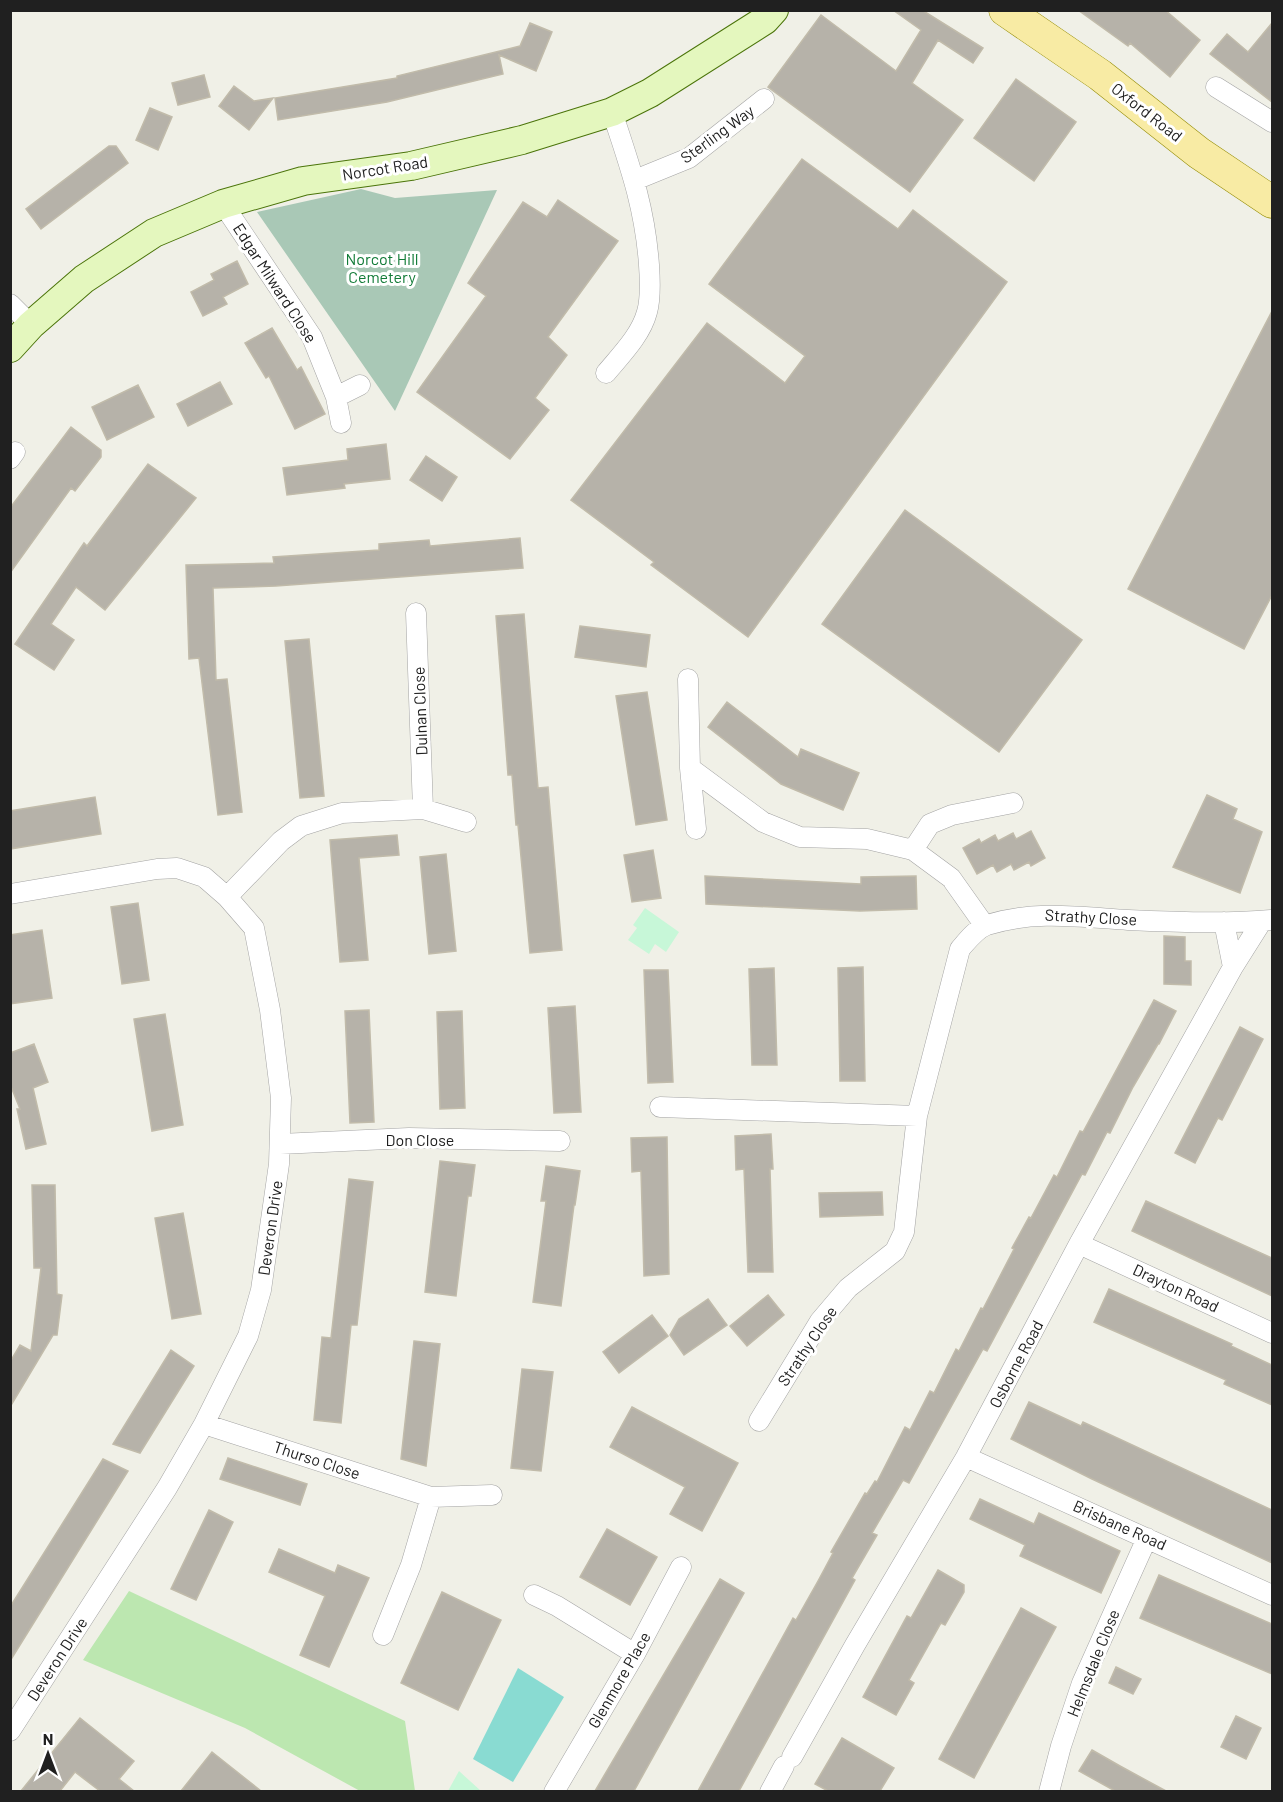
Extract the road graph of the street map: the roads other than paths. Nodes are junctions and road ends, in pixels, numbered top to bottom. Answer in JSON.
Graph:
{"nodes":[{"id":1,"x":774,"y":10,"type":"edge"},
{"id":2,"x":1014,"y":14,"type":"edge"},
{"id":3,"x":1216,"y":87,"type":"dead end"},
{"id":4,"x":764,"y":99,"type":"dead end"},
{"id":5,"x":612,"y":112,"type":"junction"},
{"id":6,"x":1272,"y":122,"type":"edge"},
{"id":7,"x":635,"y":180,"type":"junction"},
{"id":8,"x":1272,"y":202,"type":"edge"},
{"id":9,"x":223,"y":204,"type":"junction"},
{"id":10,"x":10,"y":304,"type":"edge"},
{"id":11,"x":31,"y":325,"type":"junction"},
{"id":12,"x":10,"y":348,"type":"edge"},
{"id":13,"x":606,"y":373,"type":"dead end"},
{"id":14,"x":360,"y":385,"type":"dead end"},
{"id":15,"x":336,"y":397,"type":"junction"},
{"id":16,"x":341,"y":423,"type":"dead end"},
{"id":17,"x":416,"y":614,"type":"dead end"},
{"id":18,"x":688,"y":679,"type":"dead end"},
{"id":19,"x":690,"y":768,"type":"junction"},
{"id":20,"x":1013,"y":802,"type":"dead end"},
{"id":21,"x":423,"y":809,"type":"junction"},
{"id":22,"x":466,"y":822,"type":"dead end"},
{"id":23,"x":696,"y":829,"type":"dead end"},
{"id":24,"x":913,"y":850,"type":"junction"},
{"id":25,"x":10,"y":894,"type":"edge"},
{"id":26,"x":227,"y":897,"type":"junction"},
{"id":27,"x":1268,"y":920,"type":"edge"},
{"id":28,"x":1224,"y":922,"type":"junction"},
{"id":29,"x":984,"y":926,"type":"junction"},
{"id":30,"x":1233,"y":967,"type":"junction"},
{"id":31,"x":660,"y":1107,"type":"dead end"},
{"id":32,"x":917,"y":1116,"type":"junction"},
{"id":33,"x":561,"y":1141,"type":"dead end"},
{"id":34,"x":280,"y":1144,"type":"junction"},
{"id":35,"x":1079,"y":1244,"type":"junction"},
{"id":36,"x":1272,"y":1333,"type":"edge"},
{"id":37,"x":759,"y":1421,"type":"dead end"},
{"id":38,"x":204,"y":1424,"type":"junction"},
{"id":39,"x":966,"y":1457,"type":"junction"},
{"id":40,"x":492,"y":1495,"type":"dead end"},
{"id":41,"x":431,"y":1497,"type":"junction"},
{"id":42,"x":1147,"y":1538,"type":"junction"},
{"id":43,"x":681,"y":1567,"type":"dead end"},
{"id":44,"x":534,"y":1595,"type":"dead end"},
{"id":45,"x":1272,"y":1595,"type":"edge"},
{"id":46,"x":383,"y":1635,"type":"dead end"},
{"id":47,"x":635,"y":1654,"type":"junction"},
{"id":48,"x":10,"y":1731,"type":"edge"},
{"id":49,"x":554,"y":1791,"type":"edge"},
{"id":50,"x":770,"y":1791,"type":"edge"},
{"id":51,"x":1049,"y":1791,"type":"edge"}],
"edges":[{"from":1,"to":5,"type":"street","name":"Norcot Road"},
{"from":2,"to":8,"type":"main road","name":"Oxford Road"},
{"from":3,"to":6,"type":"street"},
{"from":4,"to":7,"type":"street","name":"Sterling Way"},
{"from":5,"to":7,"type":"street"},
{"from":5,"to":9,"type":"street","name":"Norcot Road"},
{"from":7,"to":13,"type":"street"},
{"from":9,"to":11,"type":"street","name":"Norcot Road"},
{"from":9,"to":15,"type":"street","name":"Edgar Milward Close"},
{"from":10,"to":11,"type":"street"},
{"from":11,"to":12,"type":"street","name":"Norcot Road"},
{"from":14,"to":15,"type":"street"},
{"from":15,"to":16,"type":"street","name":"Edgar Milward Close"},
{"from":17,"to":21,"type":"street","name":"Dulnan Close"},
{"from":18,"to":19,"type":"street"},
{"from":19,"to":23,"type":"street"},
{"from":19,"to":24,"type":"street"},
{"from":20,"to":24,"type":"street"},
{"from":21,"to":22,"type":"street"},
{"from":21,"to":26,"type":"street"},
{"from":24,"to":29,"type":"street"},
{"from":25,"to":26,"type":"street","name":"Deveron Drive"},
{"from":26,"to":34,"type":"street","name":"Deveron Drive"},
{"from":27,"to":28,"type":"street","name":"Strathy Close"},
{"from":27,"to":30,"type":"street","name":"Osborne Road"},
{"from":28,"to":29,"type":"street","name":"Strathy Close"},
{"from":28,"to":30,"type":"street"},
{"from":29,"to":32,"type":"street","name":"Strathy Close"},
{"from":30,"to":35,"type":"street","name":"Osborne Road"},
{"from":31,"to":32,"type":"street"},
{"from":32,"to":37,"type":"street","name":"Strathy Close"},
{"from":33,"to":34,"type":"street","name":"Don Close"},
{"from":34,"to":38,"type":"street","name":"Deveron Drive"},
{"from":35,"to":36,"type":"street","name":"Drayton Road"},
{"from":35,"to":39,"type":"street","name":"Osborne Road"},
{"from":38,"to":41,"type":"street","name":"Thurso Close"},
{"from":38,"to":48,"type":"street","name":"Deveron Drive"},
{"from":39,"to":42,"type":"street","name":"Brisbane Road"},
{"from":39,"to":50,"type":"street","name":"Osborne Road"},
{"from":40,"to":41,"type":"street","name":"Thurso Close"},
{"from":41,"to":46,"type":"street"},
{"from":42,"to":45,"type":"street","name":"Brisbane Road"},
{"from":42,"to":51,"type":"street","name":"Helmsdale Close"},
{"from":43,"to":47,"type":"street","name":"Glenmore Place"},
{"from":44,"to":47,"type":"street"},
{"from":47,"to":49,"type":"street","name":"Glenmore Place"}]}
